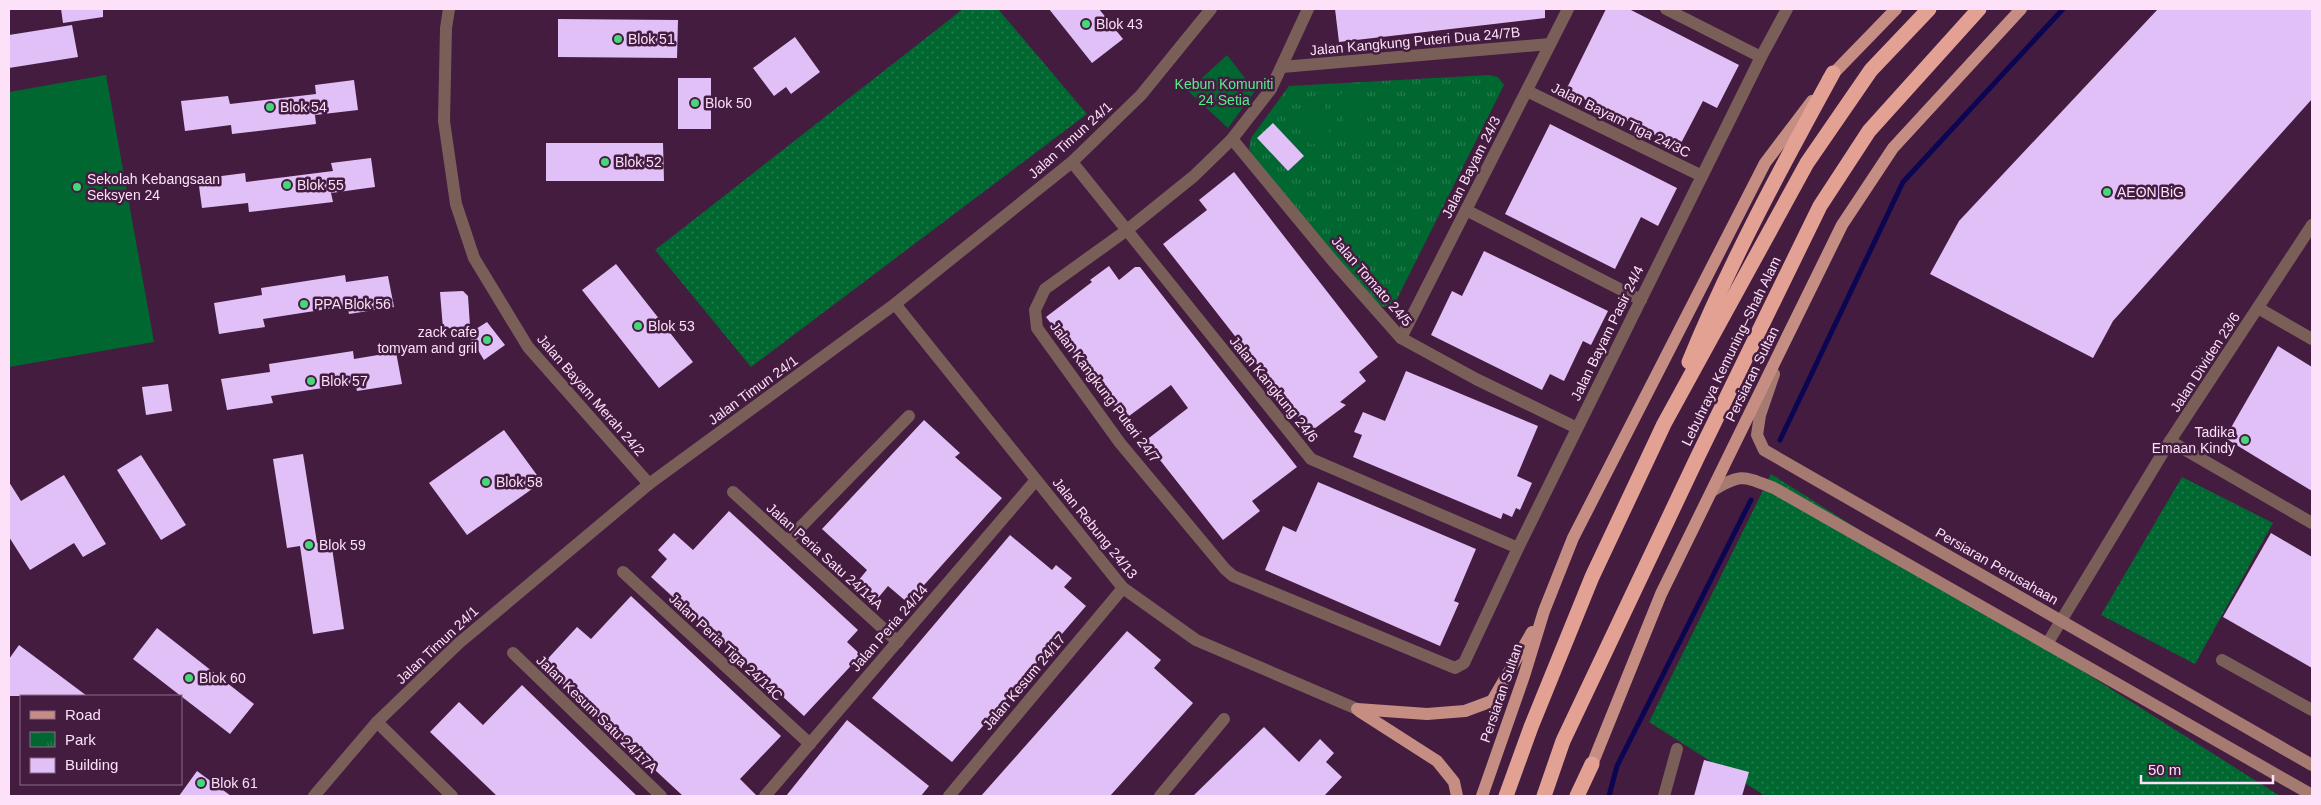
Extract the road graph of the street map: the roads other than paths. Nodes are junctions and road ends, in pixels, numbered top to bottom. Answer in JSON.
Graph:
{"nodes":[{"id":1,"x":450,"y":9,"type":"edge"},
{"id":2,"x":1211,"y":9,"type":"edge"},
{"id":3,"x":1308,"y":9,"type":"edge"},
{"id":4,"x":1568,"y":9,"type":"edge"},
{"id":5,"x":1666,"y":9,"type":"edge"},
{"id":6,"x":1787,"y":9,"type":"edge"},
{"id":7,"x":1896,"y":9,"type":"edge"},
{"id":8,"x":1929,"y":9,"type":"edge"},
{"id":9,"x":1979,"y":9,"type":"edge"},
{"id":10,"x":2022,"y":9,"type":"edge"},
{"id":11,"x":1550,"y":44,"type":"junction"},
{"id":12,"x":1761,"y":57,"type":"junction"},
{"id":13,"x":1282,"y":67,"type":"junction"},
{"id":14,"x":1833,"y":73,"type":"junction"},
{"id":15,"x":1526,"y":91,"type":"junction"},
{"id":16,"x":1232,"y":139,"type":"junction"},
{"id":17,"x":1072,"y":162,"type":"junction"},
{"id":18,"x":1702,"y":176,"type":"junction"},
{"id":19,"x":1466,"y":210,"type":"junction"},
{"id":20,"x":2312,"y":225,"type":"edge"},
{"id":21,"x":1127,"y":230,"type":"junction"},
{"id":22,"x":1640,"y":300,"type":"junction"},
{"id":23,"x":896,"y":304,"type":"junction"},
{"id":24,"x":2258,"y":308,"type":"junction"},
{"id":25,"x":1401,"y":338,"type":"junction"},
{"id":26,"x":2312,"y":339,"type":"edge"},
{"id":27,"x":1784,"y":343,"type":"junction"},
{"id":28,"x":909,"y":416,"type":"dead end"},
{"id":29,"x":1664,"y":424,"type":"junction"},
{"id":30,"x":1577,"y":428,"type":"junction"},
{"id":31,"x":2170,"y":441,"type":"junction"},
{"id":32,"x":1036,"y":480,"type":"junction"},
{"id":33,"x":649,"y":484,"type":"junction"},
{"id":34,"x":1712,"y":491,"type":"junction"},
{"id":35,"x":733,"y":492,"type":"dead end"},
{"id":36,"x":2312,"y":523,"type":"edge"},
{"id":37,"x":787,"y":541,"type":"junction"},
{"id":38,"x":1518,"y":548,"type":"junction"},
{"id":39,"x":623,"y":572,"type":"dead end"},
{"id":40,"x":1123,"y":588,"type":"junction"},
{"id":41,"x":1544,"y":611,"type":"junction"},
{"id":42,"x":2060,"y":620,"type":"junction"},
{"id":43,"x":898,"y":642,"type":"junction"},
{"id":44,"x":2047,"y":644,"type":"junction"},
{"id":45,"x":513,"y":653,"type":"dead end"},
{"id":46,"x":2222,"y":660,"type":"dead end"},
{"id":47,"x":1455,"y":668,"type":"joint"},
{"id":48,"x":1357,"y":709,"type":"junction"},
{"id":49,"x":2312,"y":710,"type":"edge"},
{"id":50,"x":1224,"y":719,"type":"dead end"},
{"id":51,"x":377,"y":722,"type":"junction"},
{"id":52,"x":810,"y":744,"type":"junction"},
{"id":53,"x":1677,"y":749,"type":"dead end"},
{"id":54,"x":1592,"y":764,"type":"junction"},
{"id":55,"x":2312,"y":765,"type":"edge"},
{"id":56,"x":2312,"y":795,"type":"edge"},
{"id":57,"x":314,"y":796,"type":"edge"},
{"id":58,"x":452,"y":796,"type":"edge"},
{"id":59,"x":661,"y":796,"type":"edge"},
{"id":60,"x":765,"y":796,"type":"edge"},
{"id":61,"x":949,"y":796,"type":"edge"},
{"id":62,"x":1160,"y":796,"type":"edge"},
{"id":63,"x":1457,"y":796,"type":"edge"},
{"id":64,"x":1482,"y":796,"type":"edge"},
{"id":65,"x":1506,"y":796,"type":"edge"},
{"id":66,"x":1544,"y":796,"type":"edge"},
{"id":67,"x":1577,"y":796,"type":"edge"},
{"id":68,"x":1582,"y":796,"type":"edge"},
{"id":69,"x":1664,"y":796,"type":"edge"}],
"edges":[{"from":1,"to":33,"type":"street","name":"Jalan Bayam Merah 24/2"},
{"from":2,"to":17,"type":"street","name":"Jalan Timun 24/1"},
{"from":3,"to":13,"type":"street","name":"Jalan Kangkung Puteri 24/7"},
{"from":4,"to":11,"type":"street","name":"Jalan Bayam 24/3"},
{"from":5,"to":12,"type":"street"},
{"from":6,"to":12,"type":"street","name":"Jalan Bayam Pasir 24/4"},
{"from":7,"to":14,"type":"main road","name":"Persiaran Sultan"},
{"from":8,"to":29,"type":"highway","name":"Lebuhraya Kemuning–Shah Alam"},
{"from":9,"to":66,"type":"highway","name":"Lebuhraya Kemuning–Shah Alam"},
{"from":10,"to":27,"type":"main road","name":"Persiaran Sultan"},
{"from":11,"to":13,"type":"street","name":"Jalan Kangkung Puteri Dua 24/7B"},
{"from":11,"to":15,"type":"street","name":"Jalan Bayam 24/3"},
{"from":12,"to":18,"type":"street","name":"Jalan Bayam Pasir 24/4"},
{"from":13,"to":16,"type":"street","name":"Jalan Kangkung Puteri 24/7"},
{"from":14,"to":29,"type":"highway"},
{"from":14,"to":41,"type":"main road","name":"Persiaran Sultan"},
{"from":15,"to":18,"type":"street","name":"Jalan Bayam Tiga 24/3C"},
{"from":15,"to":19,"type":"street","name":"Jalan Bayam 24/3"},
{"from":16,"to":21,"type":"street","name":"Jalan Kangkung Puteri 24/7"},
{"from":16,"to":25,"type":"street","name":"Jalan Tomato 24/5"},
{"from":17,"to":21,"type":"street","name":"Jalan Kangkung 24/6"},
{"from":17,"to":23,"type":"street","name":"Jalan Timun 24/1"},
{"from":18,"to":22,"type":"street","name":"Jalan Bayam Pasir 24/4"},
{"from":19,"to":22,"type":"street"},
{"from":19,"to":25,"type":"street","name":"Jalan Bayam 24/3"},
{"from":20,"to":24,"type":"street","name":"Jalan Dividen 23/6"},
{"from":21,"to":38,"type":"street","name":"Jalan Kangkung 24/6"},
{"from":21,"to":47,"type":"street","name":"Jalan Kangkung Puteri 24/7"},
{"from":22,"to":30,"type":"street","name":"Jalan Bayam Pasir 24/4"},
{"from":23,"to":32,"type":"street","name":"Jalan Rebung 24/13"},
{"from":23,"to":33,"type":"street","name":"Jalan Timun 24/1"},
{"from":24,"to":26,"type":"street"},
{"from":24,"to":31,"type":"street","name":"Jalan Dividen 23/6"},
{"from":25,"to":30,"type":"street","name":"Jalan Tomato 24/5"},
{"from":27,"to":34,"type":"main road","name":"Persiaran Sultan"},
{"from":27,"to":42,"type":"main road","name":"Persiaran Perusahaan"},
{"from":28,"to":37,"type":"street"},
{"from":29,"to":65,"type":"highway","name":"Lebuhraya Kemuning–Shah Alam"},
{"from":30,"to":38,"type":"street","name":"Jalan Bayam Pasir 24/4"},
{"from":31,"to":36,"type":"street"},
{"from":31,"to":42,"type":"street","name":"Jalan Dividen 23/6"},
{"from":32,"to":40,"type":"street","name":"Jalan Rebung 24/13"},
{"from":32,"to":43,"type":"street","name":"Jalan Peria 24/14"},
{"from":33,"to":51,"type":"street","name":"Jalan Timun 24/1"},
{"from":34,"to":44,"type":"main road"},
{"from":34,"to":54,"type":"main road","name":"Persiaran Sultan"},
{"from":35,"to":37,"type":"street","name":"Jalan Peria Satu 24/14A"},
{"from":37,"to":43,"type":"street","name":"Jalan Peria Satu 24/14A"},
{"from":38,"to":47,"type":"street","name":"Jalan Bayam Pasir 24/4"},
{"from":39,"to":52,"type":"street","name":"Jalan Peria Tiga 24/14C"},
{"from":40,"to":48,"type":"street","name":"Jalan Rebung 24/13"},
{"from":40,"to":61,"type":"street","name":"Jalan Kesum 24/17"},
{"from":41,"to":48,"type":"main road"},
{"from":41,"to":64,"type":"main road","name":"Persiaran Sultan"},
{"from":42,"to":44,"type":"street","name":"Jalan Dividen 23/6"},
{"from":42,"to":55,"type":"main road","name":"Persiaran Perusahaan"},
{"from":43,"to":52,"type":"street","name":"Jalan Peria 24/14"},
{"from":44,"to":56,"type":"main road"},
{"from":45,"to":59,"type":"street","name":"Jalan Kesum Satu 24/17A"},
{"from":46,"to":49,"type":"street"},
{"from":48,"to":63,"type":"main road"},
{"from":50,"to":62,"type":"street"},
{"from":51,"to":57,"type":"street","name":"Jalan Timun 24/1"},
{"from":51,"to":58,"type":"street"},
{"from":52,"to":60,"type":"street","name":"Jalan Peria 24/14"},
{"from":53,"to":69,"type":"street"},
{"from":54,"to":67,"type":"highway"},
{"from":54,"to":68,"type":"main road","name":"Persiaran Sultan"}]}
